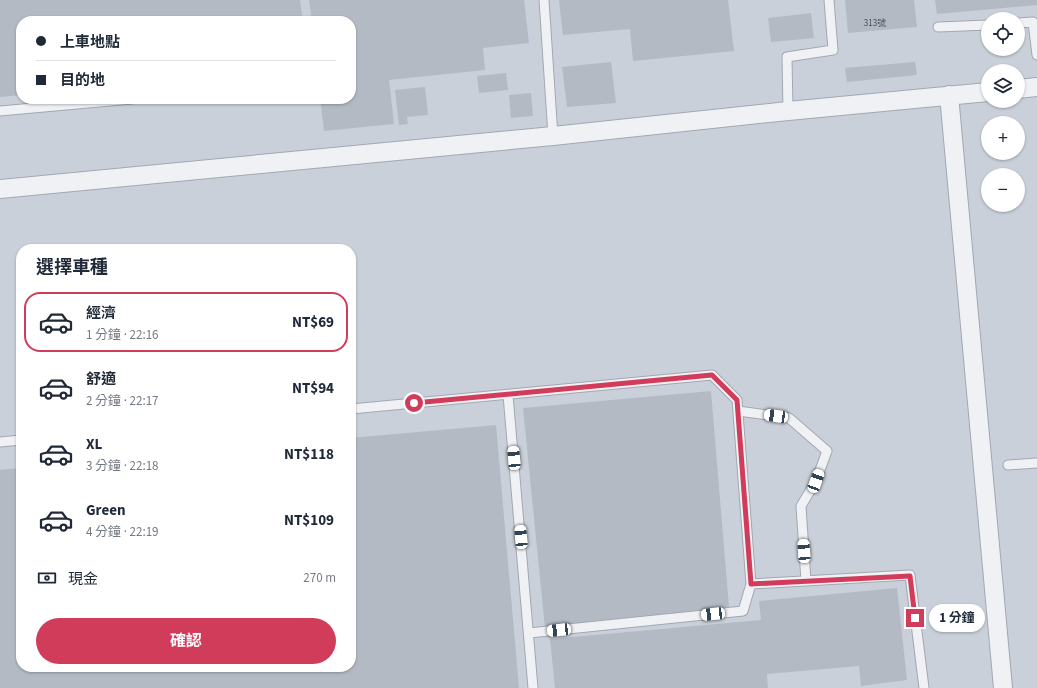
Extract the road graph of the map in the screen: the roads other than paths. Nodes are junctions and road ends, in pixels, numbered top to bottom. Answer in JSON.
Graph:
{"nodes":[{"id":1,"x":544,"y":0,"type":"edge"},
{"id":2,"x":829,"y":0,"type":"edge"},
{"id":3,"x":1025,"y":23,"type":"edge"},
{"id":4,"x":981,"y":25,"type":"edge"},
{"id":5,"x":938,"y":27,"type":"dead end"},
{"id":6,"x":1037,"y":55,"type":"edge"},
{"id":7,"x":1037,"y":87,"type":"edge"},
{"id":8,"x":1025,"y":88,"type":"edge"},
{"id":9,"x":981,"y":93,"type":"edge"},
{"id":10,"x":949,"y":95,"type":"junction"},
{"id":11,"x":77,"y":104,"type":"edge"},
{"id":12,"x":0,"y":111,"type":"edge"},
{"id":13,"x":788,"y":111,"type":"junction"},
{"id":14,"x":553,"y":136,"type":"junction"},
{"id":15,"x":0,"y":189,"type":"edge"},
{"id":16,"x":508,"y":395,"type":"junction"},
{"id":17,"x":356,"y":409,"type":"edge"},
{"id":18,"x":738,"y":411,"type":"junction"},
{"id":19,"x":16,"y":440,"type":"edge"},
{"id":20,"x":0,"y":442,"type":"edge"},
{"id":21,"x":1037,"y":463,"type":"edge"},
{"id":22,"x":1008,"y":465,"type":"dead end"},
{"id":23,"x":806,"y":581,"type":"junction"},
{"id":24,"x":751,"y":584,"type":"junction"},
{"id":25,"x":529,"y":632,"type":"junction"},
{"id":26,"x":534,"y":688,"type":"edge"},
{"id":27,"x":924,"y":688,"type":"edge"},
{"id":28,"x":1003,"y":688,"type":"edge"}],
"edges":[{"from":1,"to":14,"type":"lane"},
{"from":2,"to":13,"type":"lane"},
{"from":3,"to":6,"type":"lane"},
{"from":4,"to":5,"type":"lane"},
{"from":7,"to":8,"type":"street"},
{"from":9,"to":10,"type":"street"},
{"from":10,"to":13,"type":"street"},
{"from":10,"to":28,"type":"street"},
{"from":11,"to":12,"type":"lane"},
{"from":13,"to":14,"type":"street"},
{"from":14,"to":15,"type":"street"},
{"from":16,"to":17,"type":"lane"},
{"from":16,"to":18,"type":"lane"},
{"from":16,"to":25,"type":"lane"},
{"from":18,"to":23,"type":"lane"},
{"from":18,"to":24,"type":"lane"},
{"from":19,"to":20,"type":"lane"},
{"from":21,"to":22,"type":"lane"},
{"from":23,"to":24,"type":"lane"},
{"from":23,"to":27,"type":"lane"},
{"from":24,"to":25,"type":"lane"},
{"from":25,"to":26,"type":"lane"}]}
